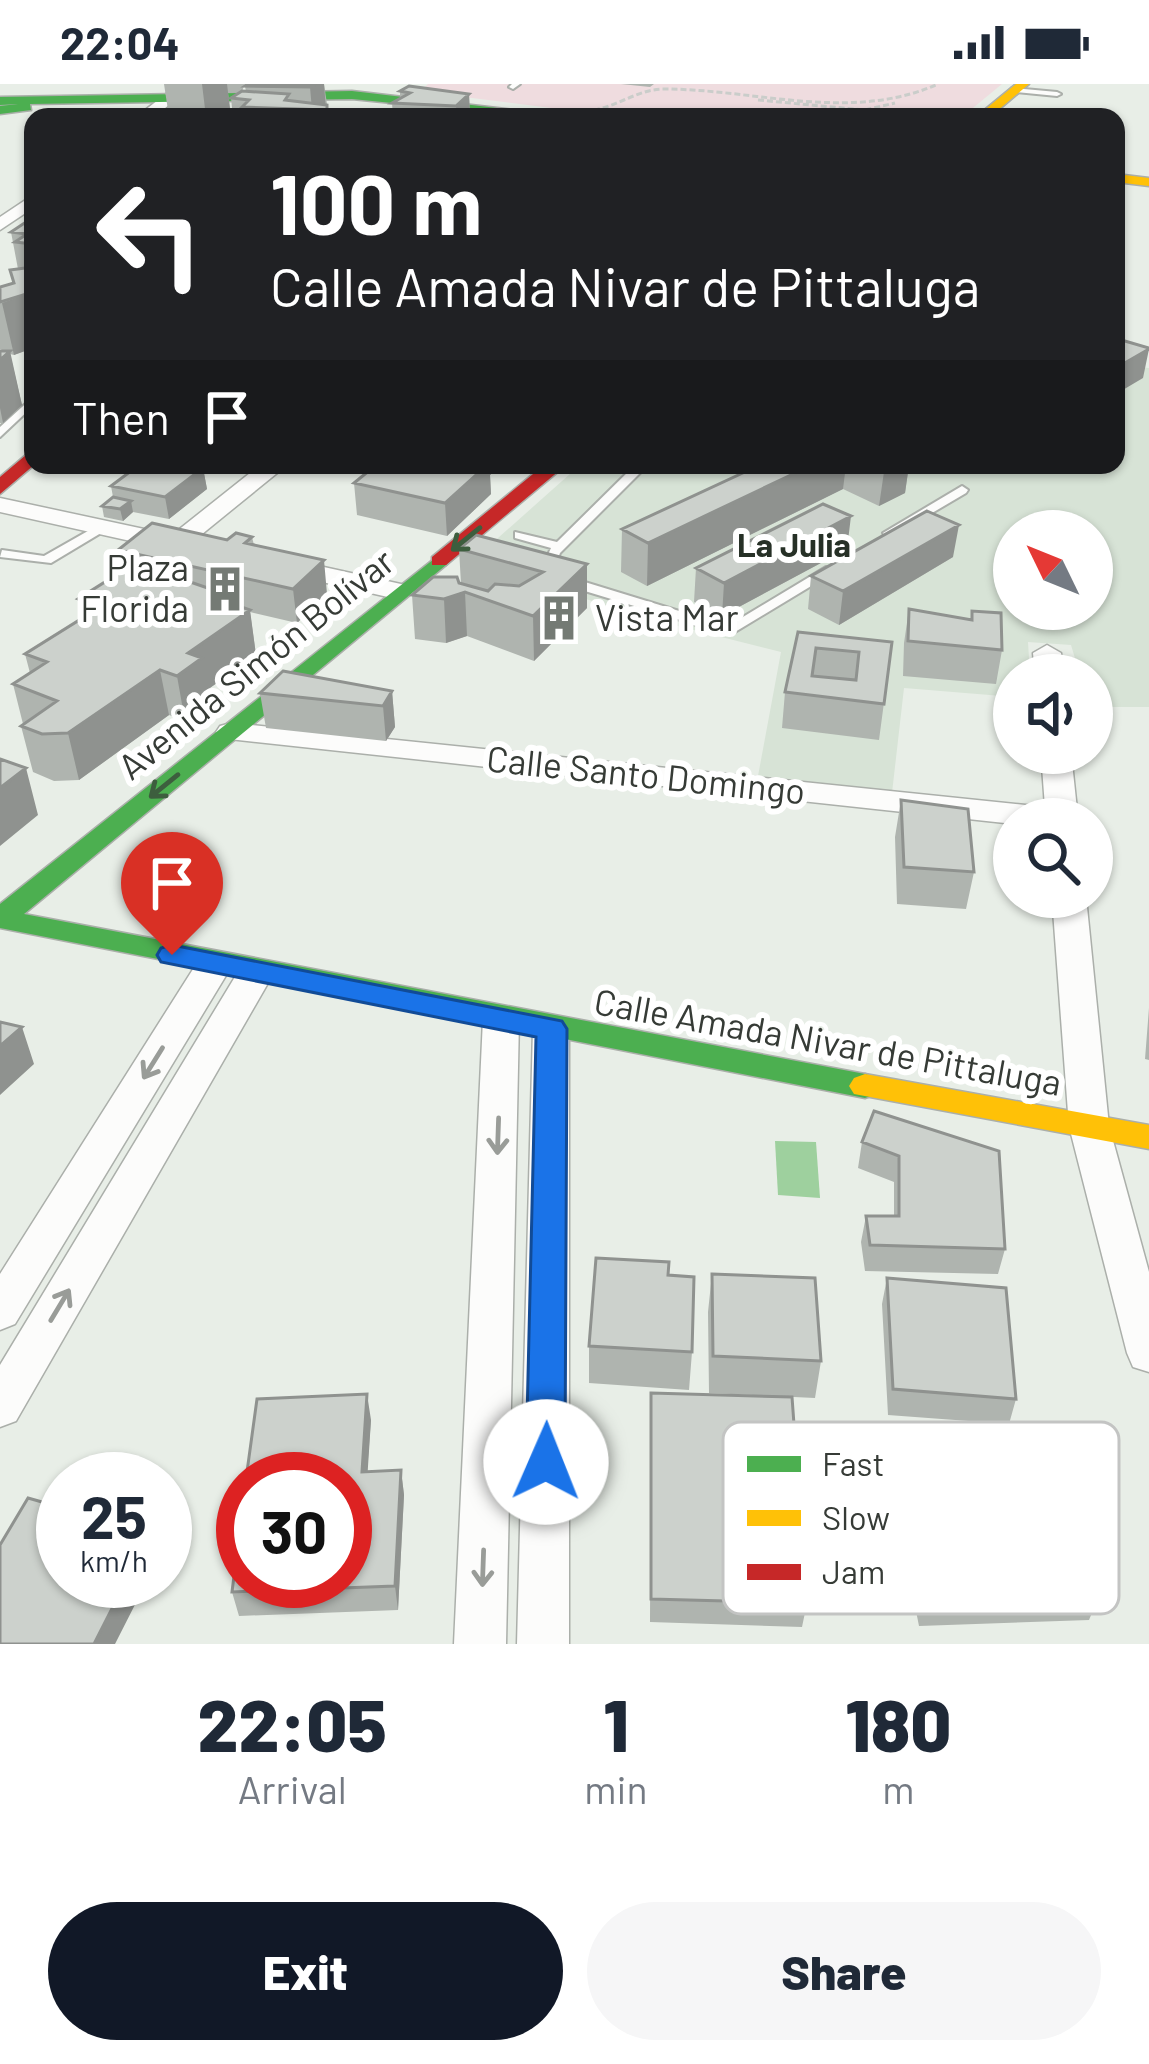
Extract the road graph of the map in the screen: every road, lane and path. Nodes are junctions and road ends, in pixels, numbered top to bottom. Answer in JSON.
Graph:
{"nodes":[{"id":1,"x":938,"y":84,"type":"edge"},
{"id":2,"x":1019,"y":87,"type":"edge"},
{"id":3,"x":1057,"y":94,"type":"dead end"},
{"id":4,"x":741,"y":98,"type":"junction"},
{"id":5,"x":381,"y":100,"type":"edge"},
{"id":6,"x":165,"y":101,"type":"edge"},
{"id":7,"x":895,"y":103,"type":"junction"},
{"id":8,"x":6,"y":104,"type":"edge"},
{"id":9,"x":447,"y":108,"type":"edge"},
{"id":10,"x":492,"y":108,"type":"edge"},
{"id":11,"x":606,"y":108,"type":"edge"},
{"id":12,"x":832,"y":108,"type":"edge"},
{"id":13,"x":863,"y":108,"type":"edge"},
{"id":14,"x":993,"y":108,"type":"edge"},
{"id":15,"x":24,"y":409,"type":"edge"},
{"id":16,"x":0,"y":434,"type":"edge"},
{"id":17,"x":24,"y":464,"type":"edge"},
{"id":18,"x":264,"y":474,"type":"edge"},
{"id":19,"x":545,"y":474,"type":"edge"},
{"id":20,"x":633,"y":474,"type":"edge"},
{"id":21,"x":0,"y":488,"type":"edge"},
{"id":22,"x":962,"y":490,"type":"dead end"},
{"id":23,"x":0,"y":505,"type":"edge"},
{"id":24,"x":102,"y":527,"type":"junction"},
{"id":25,"x":519,"y":536,"type":"dead end"},
{"id":26,"x":883,"y":537,"type":"edge"},
{"id":27,"x":177,"y":543,"type":"junction"},
{"id":28,"x":559,"y":546,"type":"junction"},
{"id":29,"x":222,"y":553,"type":"edge"},
{"id":30,"x":2,"y":554,"type":"edge"},
{"id":31,"x":844,"y":560,"type":"edge"},
{"id":32,"x":267,"y":563,"type":"edge"},
{"id":33,"x":526,"y":568,"type":"edge"},
{"id":34,"x":544,"y":573,"type":"junction"},
{"id":35,"x":401,"y":592,"type":"junction"},
{"id":36,"x":231,"y":732,"type":"junction"},
{"id":37,"x":993,"y":812,"type":"edge"},
{"id":38,"x":1071,"y":918,"type":"edge"},
{"id":39,"x":0,"y":919,"type":"edge"},
{"id":40,"x":214,"y":964,"type":"junction"},
{"id":41,"x":257,"y":971,"type":"junction"},
{"id":42,"x":501,"y":1019,"type":"junction"},
{"id":43,"x":551,"y":1029,"type":"junction"},
{"id":44,"x":1089,"y":1126,"type":"junction"},
{"id":45,"x":1149,"y":1137,"type":"edge"},
{"id":46,"x":548,"y":1280,"type":"junction"},
{"id":47,"x":494,"y":1282,"type":"junction"},
{"id":48,"x":0,"y":1311,"type":"edge"},
{"id":49,"x":1149,"y":1353,"type":"edge"},
{"id":50,"x":0,"y":1406,"type":"edge"},
{"id":51,"x":480,"y":1644,"type":"edge"},
{"id":52,"x":543,"y":1644,"type":"edge"}],
"edges":[{"from":1,"to":7,"type":"path"},
{"from":2,"to":3,"type":"lane"},
{"from":2,"to":14,"type":"main road"},
{"from":4,"to":7,"type":"path"},
{"from":4,"to":11,"type":"path"},
{"from":4,"to":12,"type":"path"},
{"from":5,"to":6,"type":"main road"},
{"from":5,"to":9,"type":"main road"},
{"from":5,"to":10,"type":"main road"},
{"from":6,"to":8,"type":"main road"},
{"from":7,"to":13,"type":"path"},
{"from":15,"to":16,"type":"lane"},
{"from":17,"to":21,"type":"main road"},
{"from":18,"to":27,"type":"street"},
{"from":19,"to":35,"type":"main road","name":"Avenida Simón Bolívar","one_way":true},
{"from":20,"to":28,"type":"lane"},
{"from":22,"to":26,"type":"lane"},
{"from":23,"to":24,"type":"street"},
{"from":24,"to":27,"type":"street"},
{"from":24,"to":30,"type":"lane"},
{"from":25,"to":28,"type":"lane"},
{"from":27,"to":29,"type":"street"},
{"from":28,"to":34,"type":"lane"},
{"from":31,"to":34,"type":"lane"},
{"from":32,"to":35,"type":"street"},
{"from":33,"to":34,"type":"lane"},
{"from":35,"to":36,"type":"main road","name":"Avenida Simón Bolívar"},
{"from":36,"to":37,"type":"street","name":"Calle Santo Domingo"},
{"from":36,"to":39,"type":"main road","name":"Avenida Simón Bolívar","one_way":true},
{"from":38,"to":44,"type":"street"},
{"from":39,"to":40,"type":"main road","name":"Calle Amada Nivar de Pittaluga"},
{"from":40,"to":41,"type":"main road","name":"Calle Amada Nivar de Pittaluga"},
{"from":40,"to":48,"type":"street","one_way":true},
{"from":41,"to":42,"type":"main road","name":"Calle Amada Nivar de Pittaluga"},
{"from":50,"to":41,"type":"street","one_way":true},
{"from":42,"to":43,"type":"main road","name":"Calle Amada Nivar de Pittaluga"},
{"from":42,"to":47,"type":"street","one_way":true},
{"from":43,"to":44,"type":"main road","name":"Calle Amada Nivar de Pittaluga"},
{"from":43,"to":46,"type":"street"},
{"from":44,"to":45,"type":"main road","name":"Calle Amada Nivar de Pittaluga"},
{"from":44,"to":49,"type":"street"},
{"from":46,"to":47,"type":"street"},
{"from":46,"to":52,"type":"street"},
{"from":47,"to":51,"type":"street","one_way":true}]}
